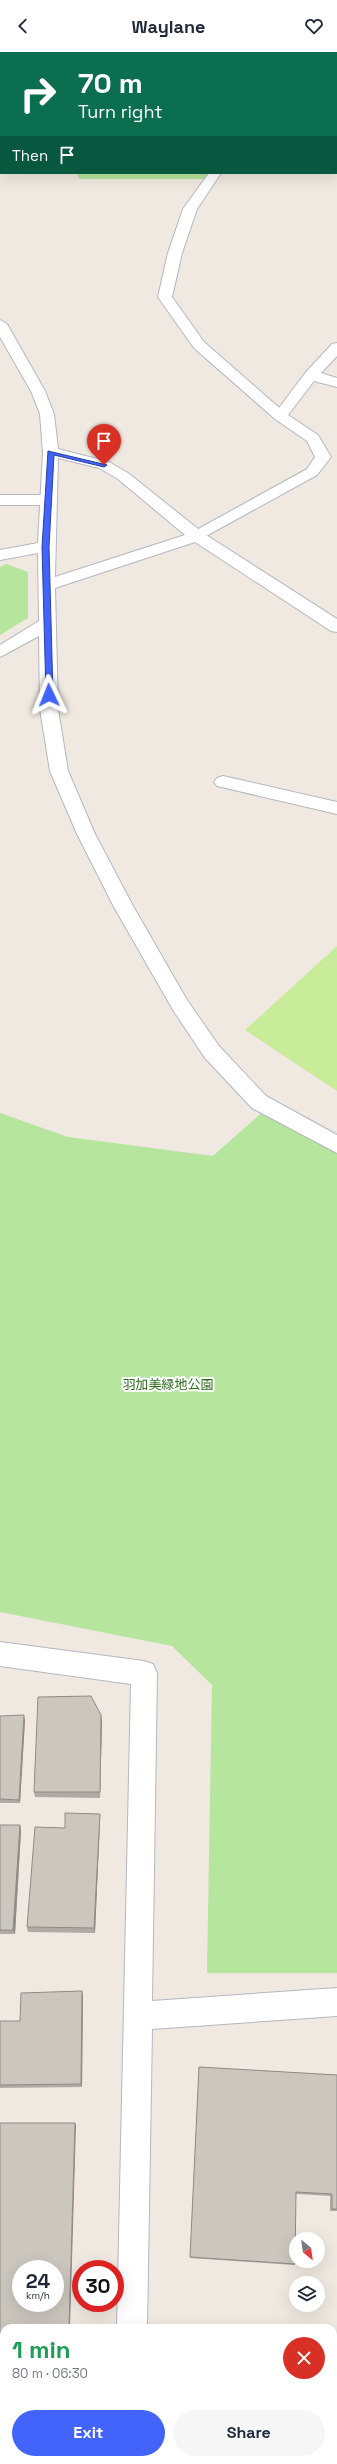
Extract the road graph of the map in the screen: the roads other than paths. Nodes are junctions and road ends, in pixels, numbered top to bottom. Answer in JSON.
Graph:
{"nodes":[{"id":1,"x":214,"y":174,"type":"edge"},
{"id":2,"x":0,"y":324,"type":"edge"},
{"id":3,"x":337,"y":346,"type":"edge"},
{"id":4,"x":311,"y":376,"type":"junction"},
{"id":5,"x":337,"y":383,"type":"edge"},
{"id":6,"x":280,"y":416,"type":"junction"},
{"id":7,"x":51,"y":452,"type":"junction"},
{"id":8,"x":0,"y":500,"type":"edge"},
{"id":9,"x":47,"y":500,"type":"junction"},
{"id":10,"x":197,"y":536,"type":"junction"},
{"id":11,"x":46,"y":547,"type":"junction"},
{"id":12,"x":0,"y":555,"type":"edge"},
{"id":13,"x":46,"y":585,"type":"junction"},
{"id":14,"x":47,"y":624,"type":"junction"},
{"id":15,"x":337,"y":627,"type":"edge"},
{"id":16,"x":0,"y":652,"type":"edge"},
{"id":17,"x":223,"y":782,"type":"dead end"},
{"id":18,"x":337,"y":808,"type":"edge"},
{"id":19,"x":337,"y":1145,"type":"edge"},
{"id":20,"x":0,"y":1654,"type":"edge"},
{"id":21,"x":337,"y":2002,"type":"edge"},
{"id":22,"x":139,"y":2016,"type":"junction"},
{"id":23,"x":132,"y":2324,"type":"edge"}],
"edges":[{"from":1,"to":6,"type":"street"},
{"from":2,"to":7,"type":"street"},
{"from":3,"to":4,"type":"street"},
{"from":4,"to":5,"type":"street"},
{"from":4,"to":6,"type":"street"},
{"from":6,"to":10,"type":"street"},
{"from":7,"to":9,"type":"street"},
{"from":7,"to":10,"type":"street"},
{"from":8,"to":9,"type":"street"},
{"from":9,"to":11,"type":"street"},
{"from":10,"to":13,"type":"street"},
{"from":10,"to":15,"type":"street"},
{"from":11,"to":12,"type":"street"},
{"from":11,"to":13,"type":"street"},
{"from":13,"to":14,"type":"street"},
{"from":14,"to":16,"type":"street"},
{"from":14,"to":19,"type":"street"},
{"from":17,"to":18,"type":"street"},
{"from":20,"to":22,"type":"street"},
{"from":21,"to":22,"type":"street"},
{"from":22,"to":23,"type":"street"}]}
